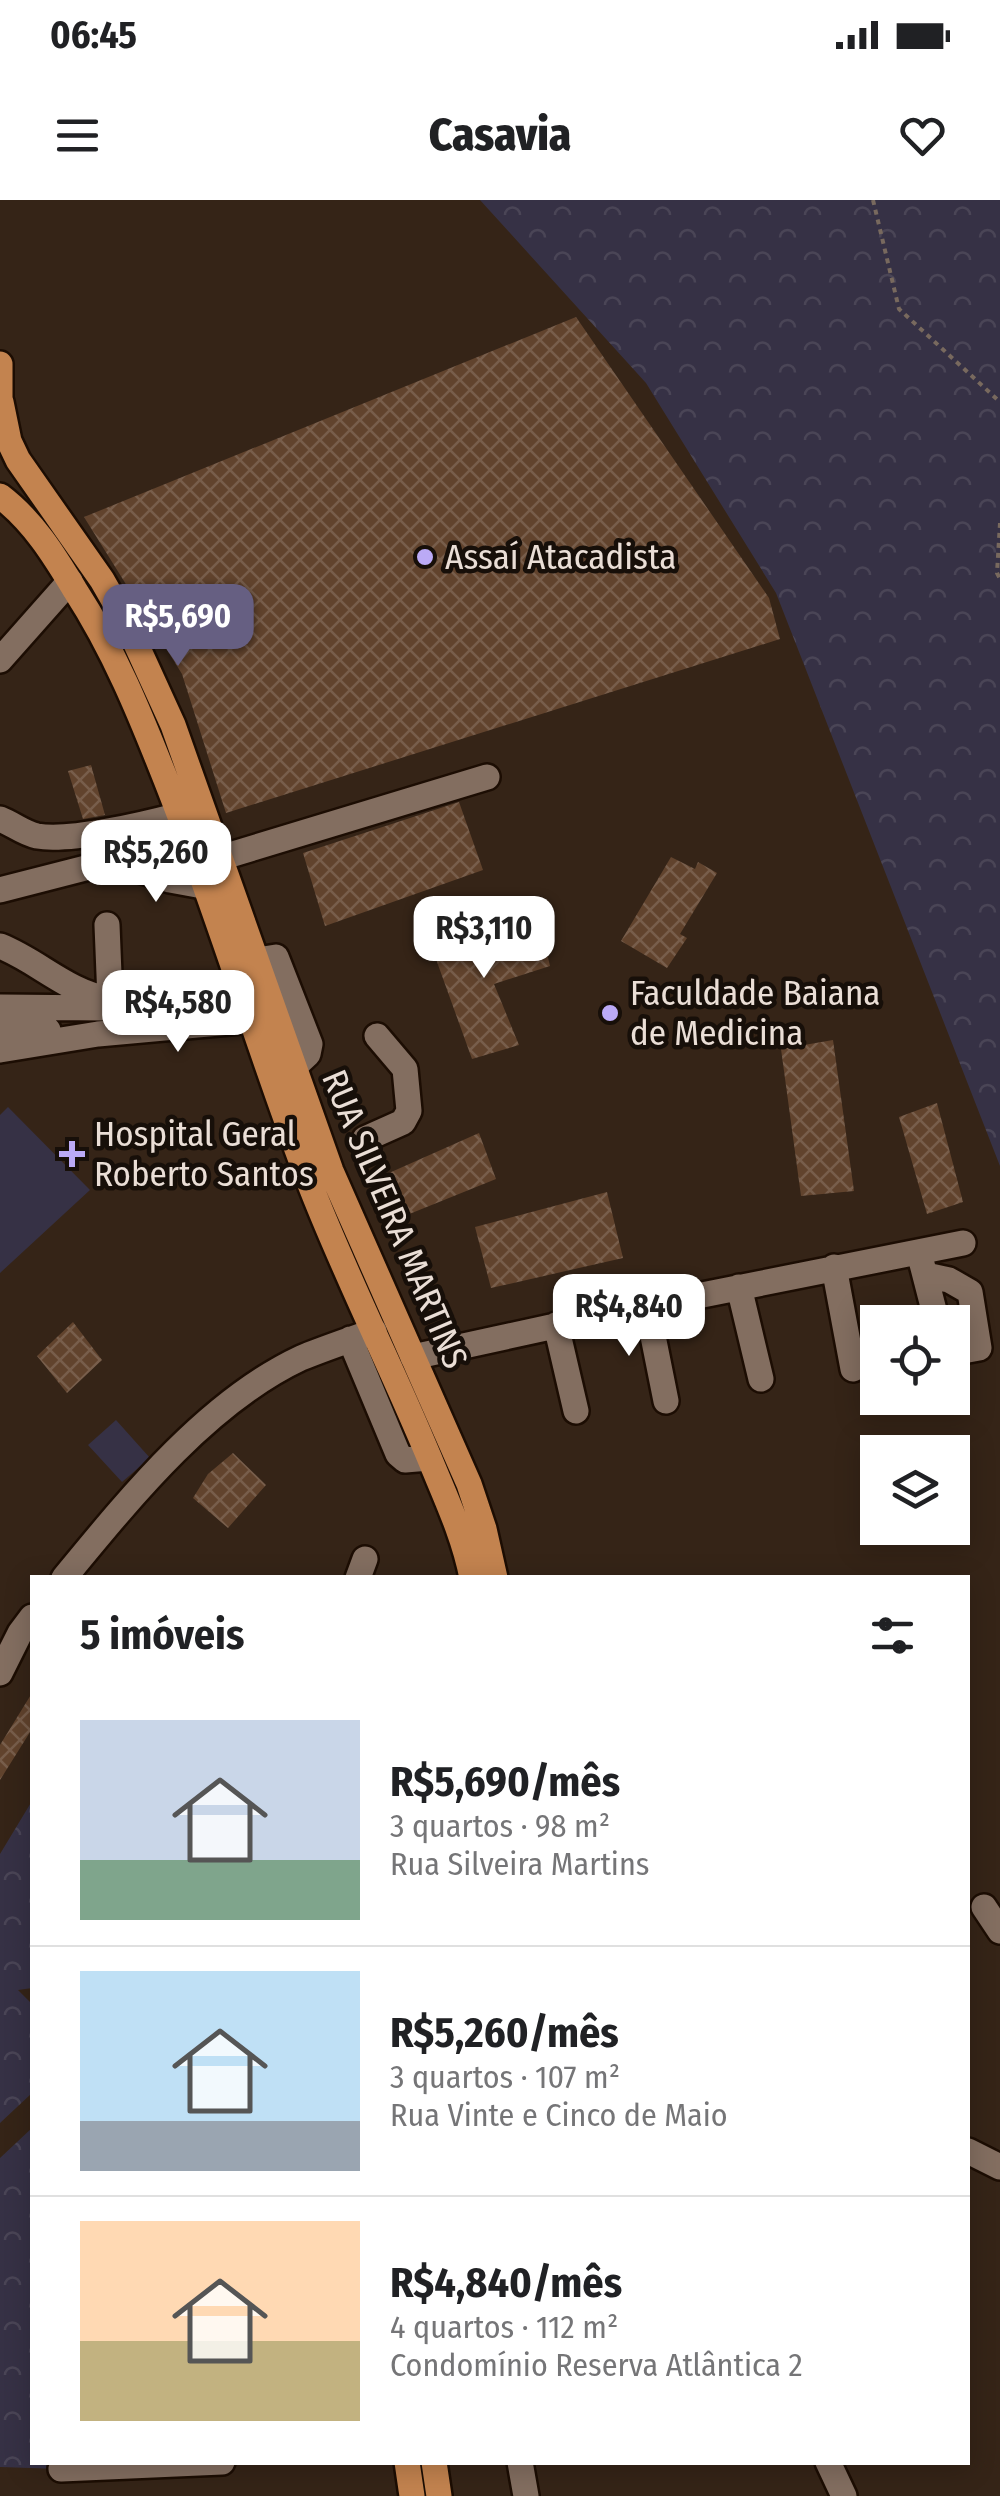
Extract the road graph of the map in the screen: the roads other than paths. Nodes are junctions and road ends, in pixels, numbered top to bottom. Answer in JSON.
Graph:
{"nodes":[{"id":1,"x":0,"y":364,"type":"edge"},
{"id":2,"x":0,"y":404,"type":"edge"},
{"id":3,"x":0,"y":496,"type":"edge"},
{"id":4,"x":70,"y":581,"type":"junction"},
{"id":5,"x":0,"y":660,"type":"edge"},
{"id":6,"x":486,"y":777,"type":"dead end"},
{"id":7,"x":180,"y":814,"type":"junction"},
{"id":8,"x":0,"y":819,"type":"edge"},
{"id":9,"x":220,"y":858,"type":"junction"},
{"id":10,"x":208,"y":887,"type":"junction"},
{"id":11,"x":0,"y":890,"type":"edge"},
{"id":12,"x":106,"y":925,"type":"dead end"},
{"id":13,"x":0,"y":946,"type":"edge"},
{"id":14,"x":257,"y":960,"type":"junction"},
{"id":15,"x":0,"y":1006,"type":"edge"},
{"id":16,"x":257,"y":1008,"type":"junction"},
{"id":17,"x":129,"y":1010,"type":"junction"},
{"id":18,"x":0,"y":1031,"type":"edge"},
{"id":19,"x":98,"y":1034,"type":"junction"},
{"id":20,"x":377,"y":1036,"type":"dead end"},
{"id":21,"x":0,"y":1050,"type":"edge"},
{"id":22,"x":294,"y":1067,"type":"junction"},
{"id":23,"x":365,"y":1139,"type":"dead end"},
{"id":24,"x":963,"y":1243,"type":"dead end"},
{"id":25,"x":918,"y":1250,"type":"junction"},
{"id":26,"x":834,"y":1267,"type":"junction"},
{"id":27,"x":926,"y":1275,"type":"junction"},
{"id":28,"x":739,"y":1287,"type":"junction"},
{"id":29,"x":934,"y":1305,"type":"edge"},
{"id":30,"x":646,"y":1306,"type":"junction"},
{"id":31,"x":556,"y":1325,"type":"junction"},
{"id":32,"x":362,"y":1336,"type":"junction"},
{"id":33,"x":970,"y":1349,"type":"edge"},
{"id":34,"x":413,"y":1357,"type":"junction"},
{"id":35,"x":853,"y":1369,"type":"dead end"},
{"id":36,"x":762,"y":1379,"type":"dead end"},
{"id":37,"x":666,"y":1402,"type":"dead end"},
{"id":38,"x":576,"y":1411,"type":"dead end"},
{"id":39,"x":67,"y":1575,"type":"edge"},
{"id":40,"x":471,"y":1575,"type":"edge"},
{"id":41,"x":494,"y":1575,"type":"edge"},
{"id":42,"x":18,"y":1627,"type":"edge"},
{"id":43,"x":0,"y":1673,"type":"edge"},
{"id":44,"x":984,"y":1907,"type":"dead end"},
{"id":45,"x":1000,"y":1931,"type":"edge"},
{"id":46,"x":970,"y":2152,"type":"edge"},
{"id":47,"x":1000,"y":2167,"type":"edge"},
{"id":48,"x":153,"y":2465,"type":"edge"},
{"id":49,"x":407,"y":2465,"type":"edge"},
{"id":50,"x":434,"y":2465,"type":"edge"},
{"id":51,"x":521,"y":2465,"type":"edge"},
{"id":52,"x":829,"y":2465,"type":"edge"},
{"id":53,"x":61,"y":2469,"type":"dead end"},
{"id":54,"x":412,"y":2496,"type":"edge"},
{"id":55,"x":439,"y":2496,"type":"edge"},
{"id":56,"x":526,"y":2496,"type":"edge"},
{"id":57,"x":844,"y":2496,"type":"edge"}],
"edges":[{"from":1,"to":2,"type":"main road","name":"RUA SILVEIRA MARTINS"},
{"from":2,"to":9,"type":"main road","name":"RUA SILVEIRA MARTINS"},
{"from":3,"to":4,"type":"main road","name":"RUA SILVEIRA MARTINS"},
{"from":4,"to":5,"type":"street"},
{"from":4,"to":7,"type":"main road","name":"RUA SILVEIRA MARTINS"},
{"from":6,"to":9,"type":"street"},
{"from":7,"to":8,"type":"street"},
{"from":7,"to":10,"type":"main road","name":"RUA SILVEIRA MARTINS"},
{"from":9,"to":14,"type":"main road","name":"RUA SILVEIRA MARTINS"},
{"from":10,"to":11,"type":"street"},
{"from":10,"to":16,"type":"main road","name":"RUA SILVEIRA MARTINS"},
{"from":12,"to":17,"type":"street"},
{"from":13,"to":17,"type":"street"},
{"from":14,"to":16,"type":"main road","name":"RUA SILVEIRA MARTINS"},
{"from":14,"to":22,"type":"street"},
{"from":15,"to":17,"type":"street"},
{"from":16,"to":17,"type":"street"},
{"from":16,"to":22,"type":"main road","name":"RUA SILVEIRA MARTINS"},
{"from":16,"to":32,"type":"main road","name":"RUA SILVEIRA MARTINS"},
{"from":17,"to":19,"type":"street"},
{"from":18,"to":19,"type":"street"},
{"from":19,"to":21,"type":"street"},
{"from":20,"to":23,"type":"street"},
{"from":22,"to":34,"type":"main road","name":"RUA SILVEIRA MARTINS"},
{"from":24,"to":25,"type":"street"},
{"from":25,"to":26,"type":"street"},
{"from":25,"to":27,"type":"street"},
{"from":26,"to":28,"type":"street"},
{"from":26,"to":35,"type":"street"},
{"from":27,"to":29,"type":"street"},
{"from":27,"to":33,"type":"street"},
{"from":28,"to":30,"type":"street"},
{"from":28,"to":36,"type":"street"},
{"from":30,"to":31,"type":"street"},
{"from":30,"to":37,"type":"street"},
{"from":31,"to":34,"type":"street"},
{"from":31,"to":38,"type":"street"},
{"from":32,"to":39,"type":"street"},
{"from":32,"to":40,"type":"main road","name":"RUA SILVEIRA MARTINS"},
{"from":34,"to":41,"type":"main road","name":"RUA SILVEIRA MARTINS"},
{"from":42,"to":43,"type":"street"},
{"from":44,"to":45,"type":"street"},
{"from":46,"to":47,"type":"street"},
{"from":48,"to":53,"type":"street"},
{"from":49,"to":54,"type":"main road"},
{"from":50,"to":55,"type":"main road"},
{"from":51,"to":56,"type":"street"},
{"from":52,"to":57,"type":"street"}]}
